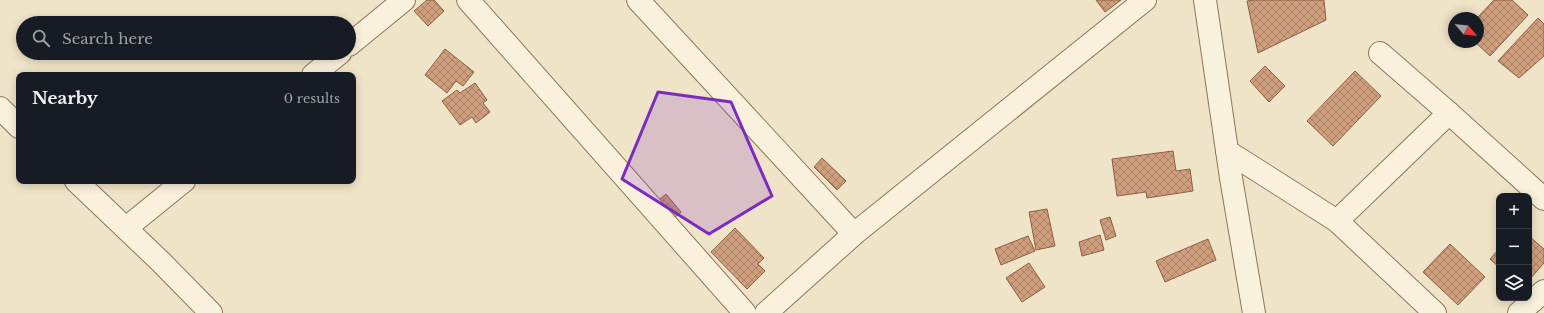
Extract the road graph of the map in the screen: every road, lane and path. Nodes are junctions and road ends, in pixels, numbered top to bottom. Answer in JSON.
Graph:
{"nodes":[{"id":1,"x":404,"y":0,"type":"edge"},
{"id":2,"x":468,"y":0,"type":"edge"},
{"id":3,"x":638,"y":0,"type":"edge"},
{"id":4,"x":1145,"y":0,"type":"edge"},
{"id":5,"x":1205,"y":0,"type":"edge"},
{"id":6,"x":356,"y":40,"type":"edge"},
{"id":7,"x":1380,"y":53,"type":"dead end"},
{"id":8,"x":331,"y":60,"type":"edge"},
{"id":9,"x":317,"y":72,"type":"edge"},
{"id":10,"x":0,"y":108,"type":"edge"},
{"id":11,"x":1449,"y":113,"type":"junction"},
{"id":12,"x":16,"y":124,"type":"edge"},
{"id":13,"x":1227,"y":151,"type":"junction"},
{"id":14,"x":79,"y":184,"type":"edge"},
{"id":15,"x":180,"y":184,"type":"edge"},
{"id":16,"x":1544,"y":199,"type":"edge"},
{"id":17,"x":1337,"y":221,"type":"junction"},
{"id":18,"x":126,"y":228,"type":"junction"},
{"id":19,"x":854,"y":234,"type":"junction"},
{"id":20,"x":1544,"y":291,"type":"edge"},
{"id":21,"x":204,"y":311,"type":"edge"},
{"id":22,"x":746,"y":313,"type":"edge"},
{"id":23,"x":766,"y":313,"type":"edge"},
{"id":24,"x":1254,"y":313,"type":"edge"},
{"id":25,"x":1435,"y":313,"type":"edge"},
{"id":26,"x":1519,"y":313,"type":"edge"}],
"edges":[{"from":1,"to":6,"type":"street"},
{"from":2,"to":22,"type":"street"},
{"from":3,"to":19,"type":"street"},
{"from":4,"to":19,"type":"street"},
{"from":5,"to":13,"type":"street"},
{"from":7,"to":11,"type":"street"},
{"from":8,"to":9,"type":"street"},
{"from":10,"to":12,"type":"street"},
{"from":11,"to":16,"type":"street"},
{"from":11,"to":17,"type":"street"},
{"from":13,"to":17,"type":"street"},
{"from":13,"to":24,"type":"street"},
{"from":14,"to":18,"type":"street"},
{"from":15,"to":18,"type":"street"},
{"from":17,"to":25,"type":"street"},
{"from":18,"to":21,"type":"street"},
{"from":19,"to":23,"type":"street"},
{"from":20,"to":26,"type":"street"}]}
